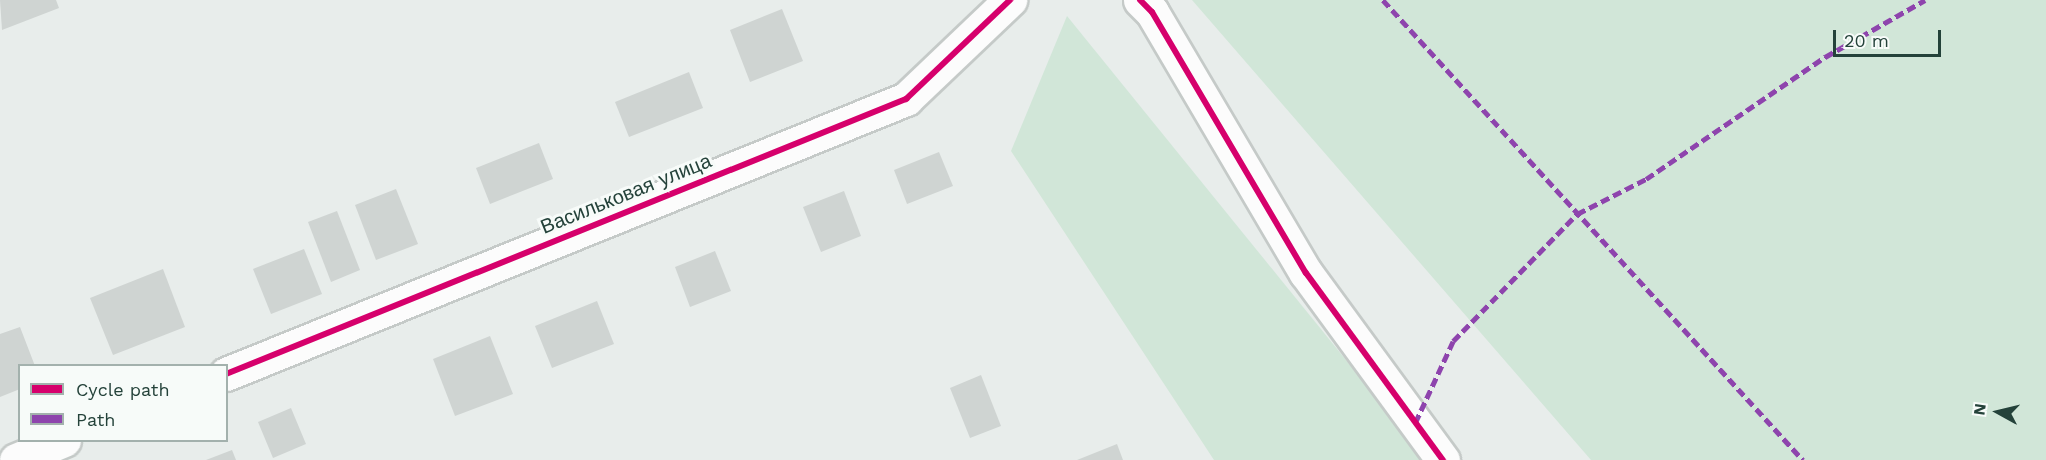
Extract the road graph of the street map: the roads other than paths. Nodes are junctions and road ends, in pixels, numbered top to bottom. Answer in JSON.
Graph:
{"nodes":[{"id":1,"x":1010,"y":0,"type":"edge"},
{"id":2,"x":1140,"y":0,"type":"edge"},
{"id":3,"x":228,"y":373,"type":"edge"},
{"id":4,"x":61,"y":442,"type":"edge"},
{"id":5,"x":16,"y":460,"type":"edge"},
{"id":6,"x":1443,"y":460,"type":"edge"}],
"edges":[{"from":1,"to":3,"type":"street","name":"Васильковая улица"},
{"from":2,"to":6,"type":"street"},
{"from":4,"to":5,"type":"street"}]}
